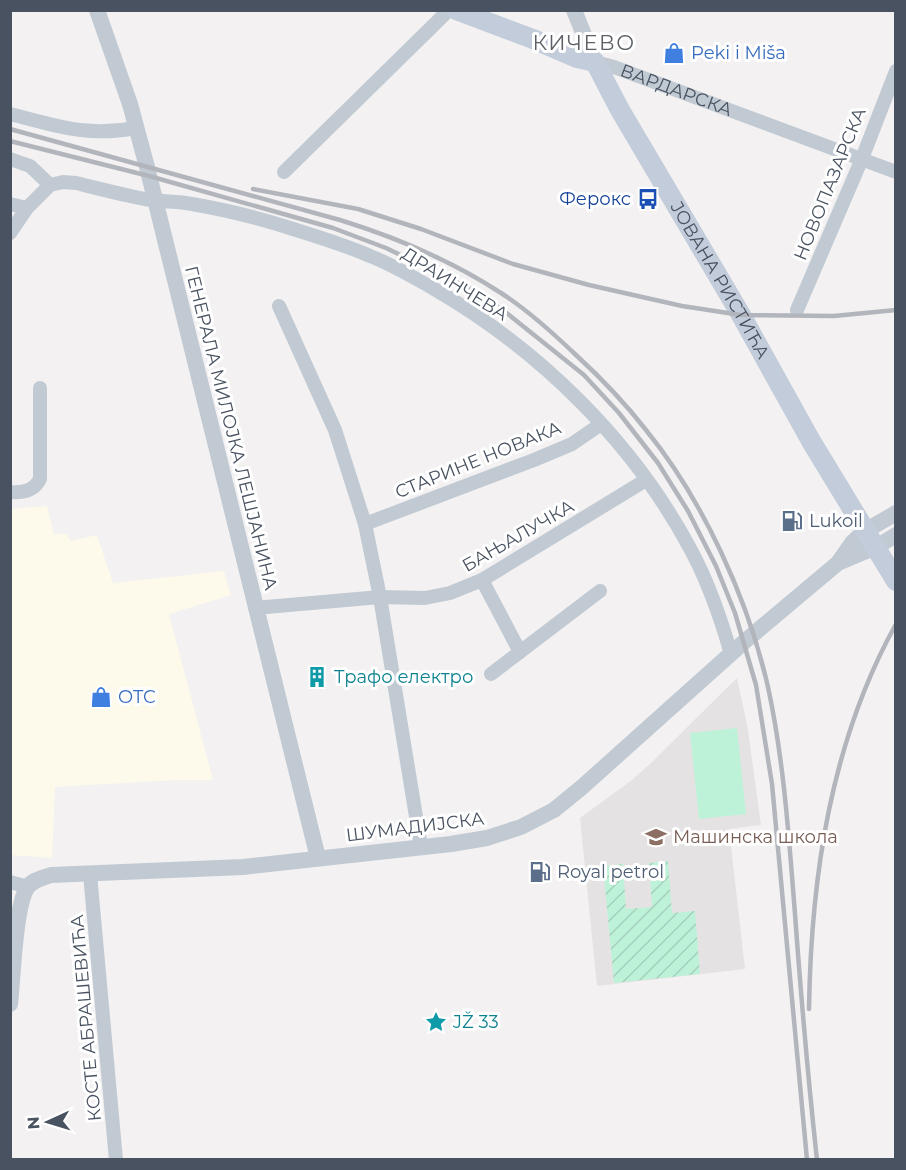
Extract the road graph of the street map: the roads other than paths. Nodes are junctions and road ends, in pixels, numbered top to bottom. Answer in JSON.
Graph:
{"nodes":[{"id":1,"x":97,"y":10,"type":"edge"},
{"id":2,"x":449,"y":10,"type":"edge"},
{"id":3,"x":456,"y":10,"type":"edge"},
{"id":4,"x":574,"y":10,"type":"edge"},
{"id":5,"x":595,"y":62,"type":"junction"},
{"id":6,"x":896,"y":71,"type":"edge"},
{"id":7,"x":10,"y":114,"type":"edge"},
{"id":8,"x":136,"y":128,"type":"junction"},
{"id":9,"x":10,"y":159,"type":"edge"},
{"id":10,"x":861,"y":161,"type":"junction"},
{"id":11,"x":284,"y":172,"type":"dead end"},
{"id":12,"x":896,"y":172,"type":"edge"},
{"id":13,"x":50,"y":185,"type":"junction"},
{"id":14,"x":155,"y":201,"type":"junction"},
{"id":15,"x":10,"y":204,"type":"edge"},
{"id":16,"x":27,"y":208,"type":"junction"},
{"id":17,"x":10,"y":233,"type":"edge"},
{"id":18,"x":279,"y":306,"type":"dead end"},
{"id":19,"x":797,"y":310,"type":"dead end"},
{"id":20,"x":40,"y":388,"type":"dead end"},
{"id":21,"x":602,"y":424,"type":"junction"},
{"id":22,"x":646,"y":480,"type":"junction"},
{"id":23,"x":10,"y":492,"type":"edge"},
{"id":24,"x":896,"y":513,"type":"edge"},
{"id":25,"x":365,"y":524,"type":"junction"},
{"id":26,"x":896,"y":535,"type":"edge"},
{"id":27,"x":870,"y":539,"type":"junction"},
{"id":28,"x":482,"y":580,"type":"junction"},
{"id":29,"x":896,"y":581,"type":"edge"},
{"id":30,"x":600,"y":591,"type":"dead end"},
{"id":31,"x":380,"y":597,"type":"junction"},
{"id":32,"x":255,"y":608,"type":"junction"},
{"id":33,"x":520,"y":652,"type":"junction"},
{"id":34,"x":731,"y":654,"type":"junction"},
{"id":35,"x":491,"y":674,"type":"dead end"},
{"id":36,"x":421,"y":847,"type":"junction"},
{"id":37,"x":318,"y":858,"type":"junction"},
{"id":38,"x":90,"y":874,"type":"junction"},
{"id":39,"x":10,"y":882,"type":"edge"},
{"id":40,"x":28,"y":887,"type":"junction"},
{"id":41,"x":10,"y":1004,"type":"edge"},
{"id":42,"x":116,"y":1160,"type":"edge"}],
"edges":[{"from":1,"to":8,"type":"street","name":"ГЕНЕРАЛА МИЛОЈКА ЛЕШЈАНИНА"},
{"from":2,"to":11,"type":"street"},
{"from":3,"to":5,"type":"main road","name":"ВАРДАРСКА"},
{"from":4,"to":5,"type":"street","name":"ЈОВАНА РИСТИЋА"},
{"from":5,"to":10,"type":"street","name":"ВАРДАРСКА"},
{"from":5,"to":27,"type":"main road","name":"ЈОВАНА РИСТИЋА"},
{"from":6,"to":10,"type":"street","name":"НОВОПАЗАРСКА"},
{"from":7,"to":8,"type":"street"},
{"from":8,"to":14,"type":"street","name":"ГЕНЕРАЛА МИЛОЈКА ЛЕШЈАНИНА"},
{"from":9,"to":13,"type":"street"},
{"from":10,"to":12,"type":"street","name":"ВАРДАРСКА"},
{"from":10,"to":19,"type":"street","name":"НОВОПАЗАРСКА"},
{"from":13,"to":14,"type":"street","name":"ДРАИНЧЕВА"},
{"from":13,"to":16,"type":"street"},
{"from":14,"to":21,"type":"street","name":"ДРАИНЧЕВА"},
{"from":14,"to":32,"type":"street","name":"ГЕНЕРАЛА МИЛОЈКА ЛЕШЈАНИНА"},
{"from":15,"to":16,"type":"street"},
{"from":16,"to":17,"type":"street"},
{"from":18,"to":25,"type":"street"},
{"from":20,"to":23,"type":"street"},
{"from":21,"to":22,"type":"street","name":"ДРАИНЧЕВА"},
{"from":21,"to":25,"type":"street","name":"СТАРИНЕ НОВАКА"},
{"from":22,"to":28,"type":"street","name":"БАЊАЛУЧКА"},
{"from":22,"to":34,"type":"street","name":"ДРАИНЧЕВА"},
{"from":24,"to":27,"type":"street"},
{"from":25,"to":31,"type":"street"},
{"from":26,"to":27,"type":"street"},
{"from":27,"to":29,"type":"main road","name":"ЈОВАНА РИСТИЋА"},
{"from":27,"to":34,"type":"street","name":"ШУМАДИЈСКА"},
{"from":28,"to":31,"type":"street","name":"БАЊАЛУЧКА"},
{"from":28,"to":33,"type":"street"},
{"from":30,"to":33,"type":"street"},
{"from":31,"to":32,"type":"street","name":"БАЊАЛУЧКА"},
{"from":31,"to":36,"type":"street"},
{"from":32,"to":37,"type":"street","name":"ГЕНЕРАЛА МИЛОЈКА ЛЕШЈАНИНА"},
{"from":33,"to":35,"type":"street"},
{"from":34,"to":36,"type":"street","name":"ШУМАДИЈСКА"},
{"from":36,"to":37,"type":"street","name":"ШУМАДИЈСКА"},
{"from":37,"to":38,"type":"street","name":"ШУМАДИЈСКА"},
{"from":38,"to":40,"type":"street","name":"ШУМАДИЈСКА"},
{"from":38,"to":42,"type":"street","name":"КОСТЕ АБРАШЕВИЋА"},
{"from":39,"to":40,"type":"street"},
{"from":40,"to":41,"type":"street"}]}
